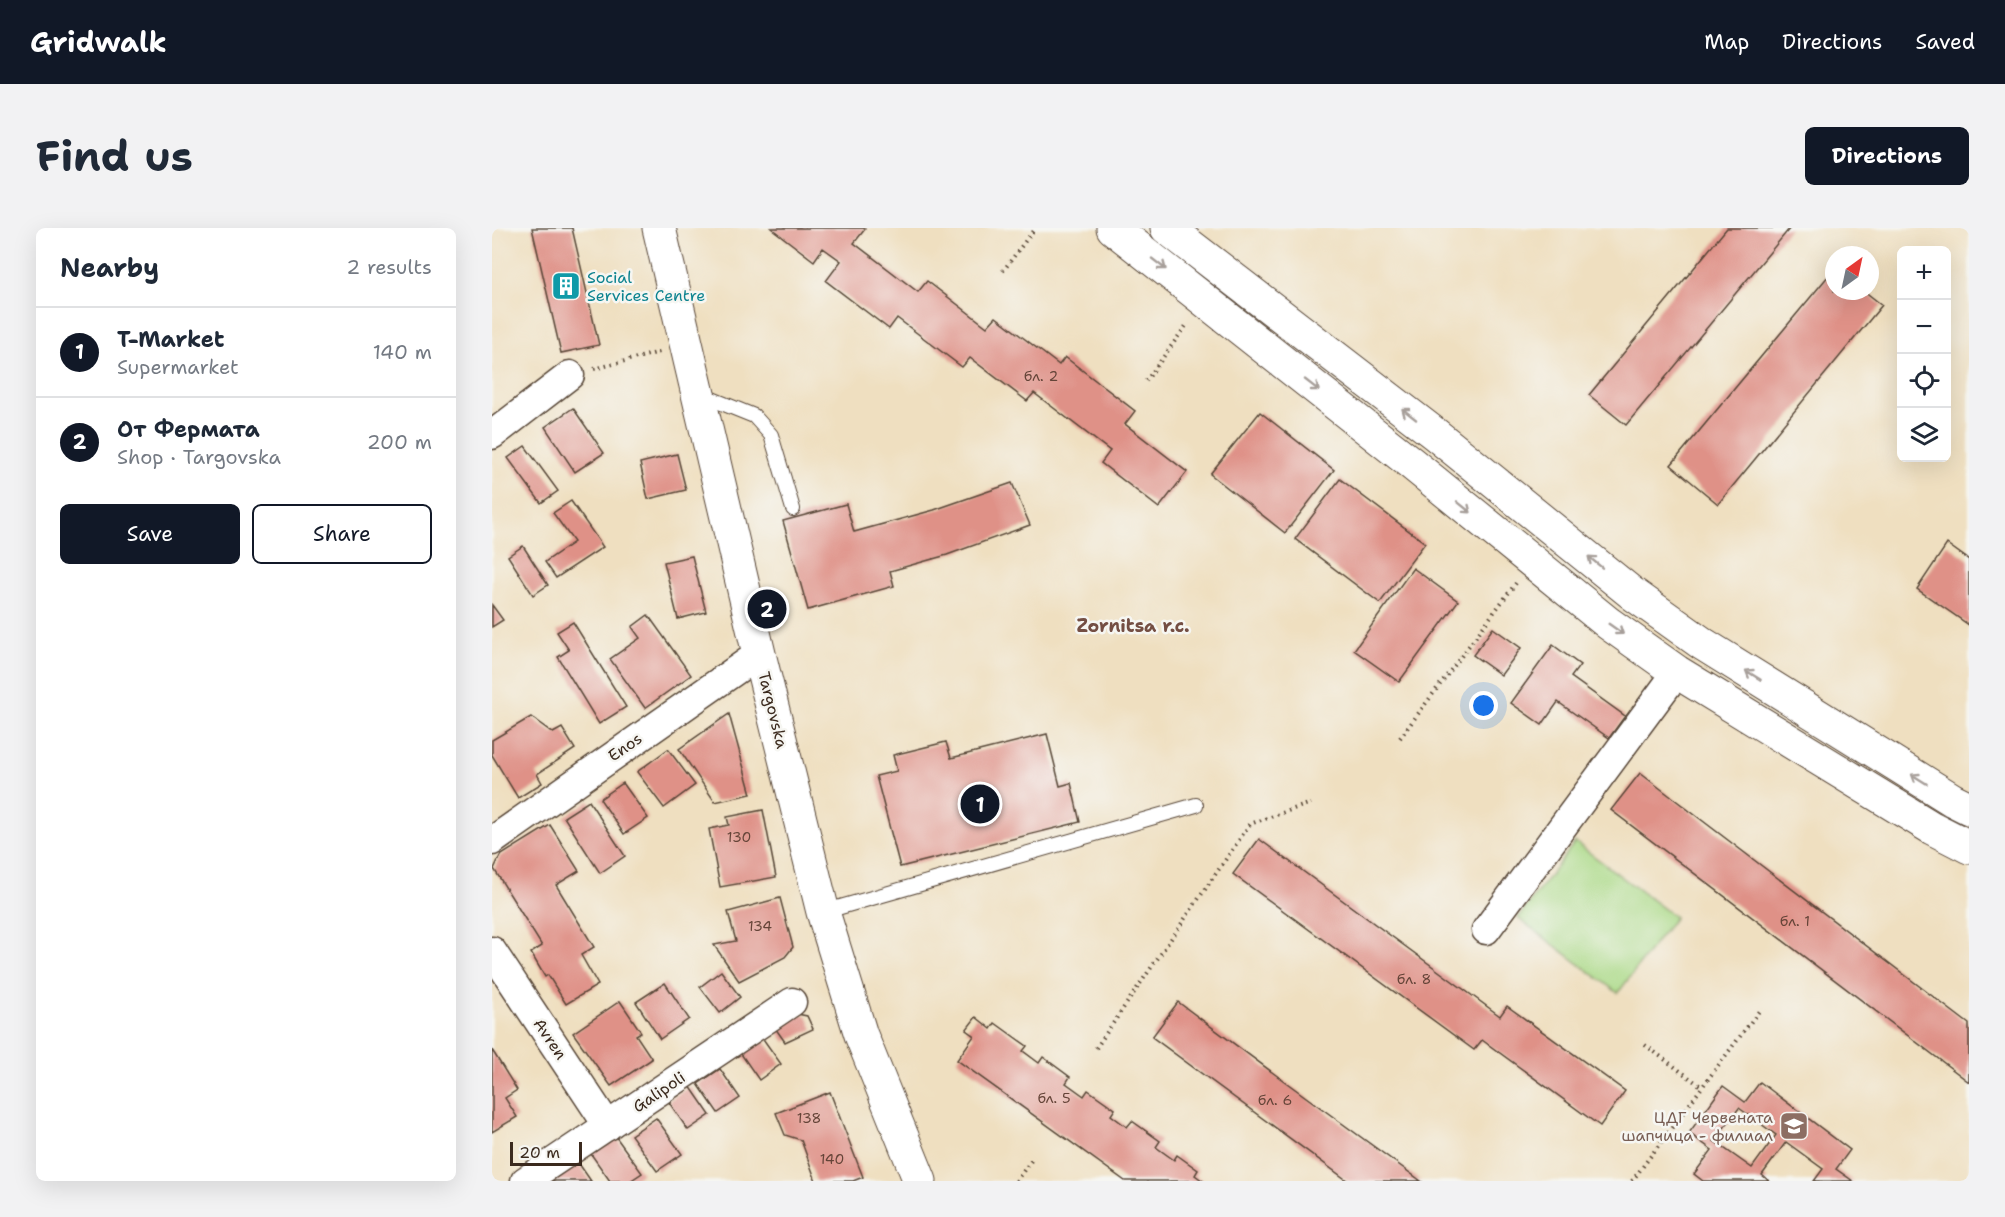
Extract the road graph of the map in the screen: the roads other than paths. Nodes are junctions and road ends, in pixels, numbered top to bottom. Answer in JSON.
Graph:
{"nodes":[{"id":1,"x":659,"y":228,"type":"edge"},
{"id":2,"x":1113,"y":228,"type":"edge"},
{"id":3,"x":1167,"y":228,"type":"edge"},
{"id":4,"x":570,"y":375,"type":"road end"},
{"id":5,"x":697,"y":393,"type":"junction"},
{"id":6,"x":1435,"y":434,"type":"junction"},
{"id":7,"x":492,"y":435,"type":"edge"},
{"id":8,"x":1411,"y":463,"type":"junction"},
{"id":9,"x":793,"y":509,"type":"dead end"},
{"id":10,"x":759,"y":654,"type":"junction"},
{"id":11,"x":1677,"y":672,"type":"junction"},
{"id":12,"x":1196,"y":805,"type":"dead end"},
{"id":13,"x":1969,"y":808,"type":"edge"},
{"id":14,"x":492,"y":841,"type":"edge"},
{"id":15,"x":1969,"y":847,"type":"edge"},
{"id":16,"x":823,"y":912,"type":"junction"},
{"id":17,"x":1486,"y":930,"type":"dead end"},
{"id":18,"x":492,"y":951,"type":"edge"},
{"id":19,"x":792,"y":1002,"type":"dead end"},
{"id":20,"x":608,"y":1126,"type":"junction"},
{"id":21,"x":525,"y":1181,"type":"edge"},
{"id":22,"x":920,"y":1181,"type":"edge"}],
"edges":[{"from":1,"to":5,"type":"street","name":"Targovska"},
{"from":2,"to":8,"type":"street","one_way":true},
{"from":6,"to":3,"type":"street","one_way":true},
{"from":4,"to":7,"type":"street"},
{"from":5,"to":9,"type":"lane"},
{"from":5,"to":10,"type":"street","name":"Targovska"},
{"from":6,"to":8,"type":"street"},
{"from":13,"to":6,"type":"street","one_way":true},
{"from":8,"to":11,"type":"street","one_way":true},
{"from":10,"to":14,"type":"street","name":"Enos"},
{"from":10,"to":16,"type":"street","name":"Targovska"},
{"from":11,"to":15,"type":"street"},
{"from":11,"to":17,"type":"street"},
{"from":12,"to":16,"type":"lane"},
{"from":16,"to":22,"type":"street","name":"Targovska"},
{"from":18,"to":20,"type":"street","name":"Avren"},
{"from":19,"to":20,"type":"street","name":"Galipoli"},
{"from":20,"to":21,"type":"street","name":"Galipoli"}]}
